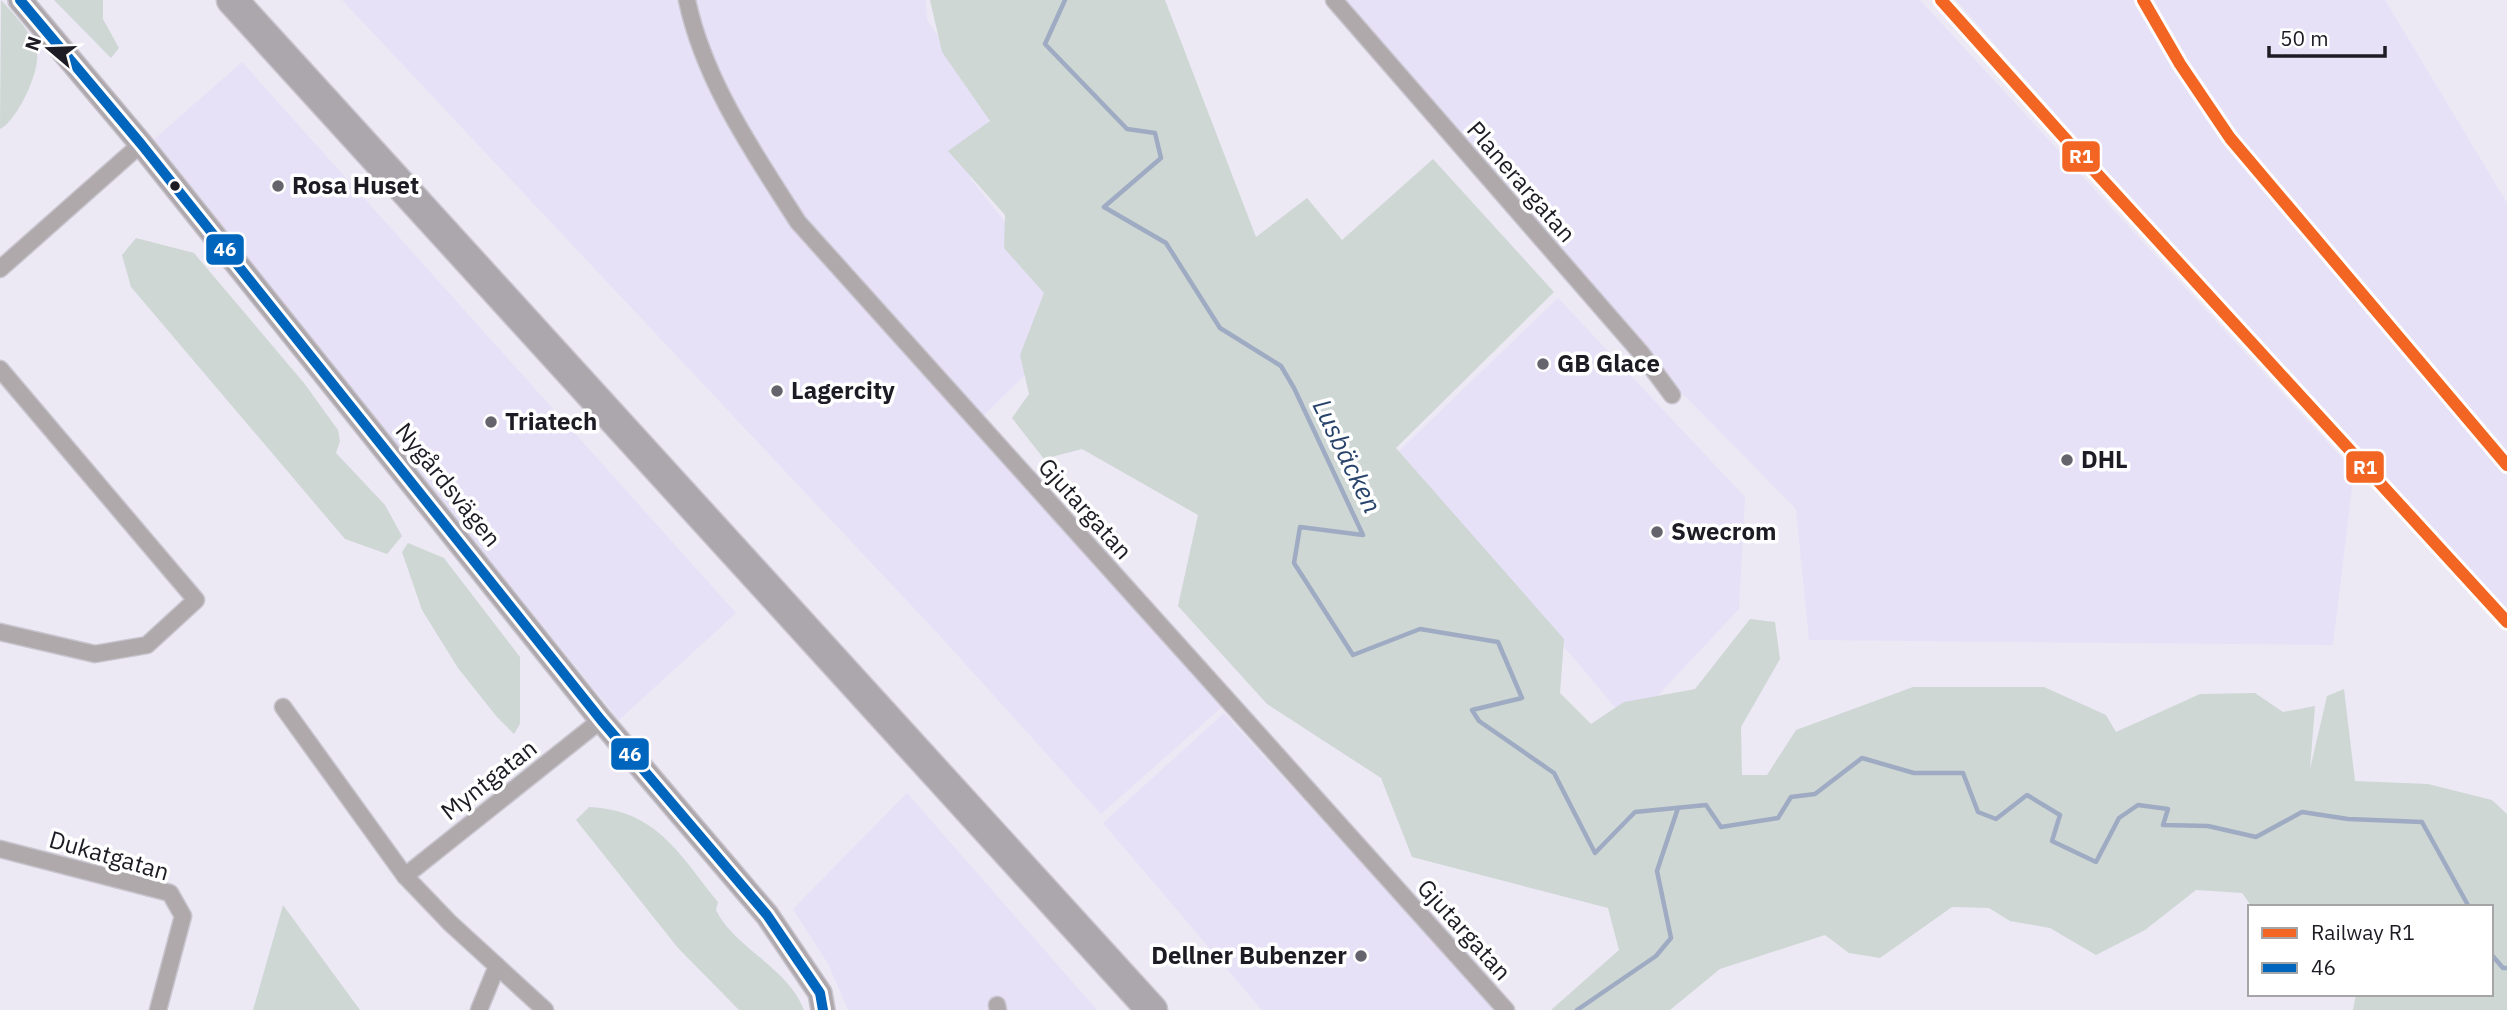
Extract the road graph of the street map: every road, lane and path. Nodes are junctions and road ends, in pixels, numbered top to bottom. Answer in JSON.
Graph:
{"nodes":[{"id":1,"x":20,"y":0,"type":"edge"},
{"id":2,"x":212,"y":0,"type":"edge"},
{"id":3,"x":232,"y":0,"type":"edge"},
{"id":4,"x":687,"y":0,"type":"edge"},
{"id":5,"x":1334,"y":0,"type":"edge"},
{"id":6,"x":141,"y":144,"type":"junction"},
{"id":7,"x":0,"y":270,"type":"edge"},
{"id":8,"x":0,"y":369,"type":"edge"},
{"id":9,"x":1672,"y":395,"type":"dead end"},
{"id":10,"x":0,"y":632,"type":"edge"},
{"id":11,"x":283,"y":707,"type":"dead end"},
{"id":12,"x":601,"y":720,"type":"junction"},
{"id":13,"x":0,"y":849,"type":"edge"},
{"id":14,"x":405,"y":876,"type":"junction"},
{"id":15,"x":497,"y":966,"type":"junction"},
{"id":16,"x":158,"y":1010,"type":"edge"},
{"id":17,"x":479,"y":1010,"type":"edge"},
{"id":18,"x":545,"y":1010,"type":"edge"},
{"id":19,"x":823,"y":1010,"type":"edge"},
{"id":20,"x":1130,"y":1010,"type":"edge"},
{"id":21,"x":1152,"y":1010,"type":"edge"},
{"id":22,"x":1506,"y":1010,"type":"edge"}],
"edges":[{"from":1,"to":6,"type":"street","name":"Nygårdsvägen"},
{"from":2,"to":20,"type":"highway"},
{"from":3,"to":21,"type":"highway"},
{"from":4,"to":22,"type":"street","name":"Gjutargatan"},
{"from":5,"to":9,"type":"street","name":"Planerargatan"},
{"from":6,"to":7,"type":"street"},
{"from":6,"to":12,"type":"street","name":"Nygårdsvägen"},
{"from":8,"to":10,"type":"street"},
{"from":11,"to":14,"type":"street"},
{"from":12,"to":14,"type":"street","name":"Myntgatan"},
{"from":12,"to":19,"type":"street","name":"Nygårdsvägen"},
{"from":13,"to":16,"type":"street","name":"Dukatgatan"},
{"from":14,"to":15,"type":"street"},
{"from":15,"to":17,"type":"street"},
{"from":15,"to":18,"type":"street"}]}
